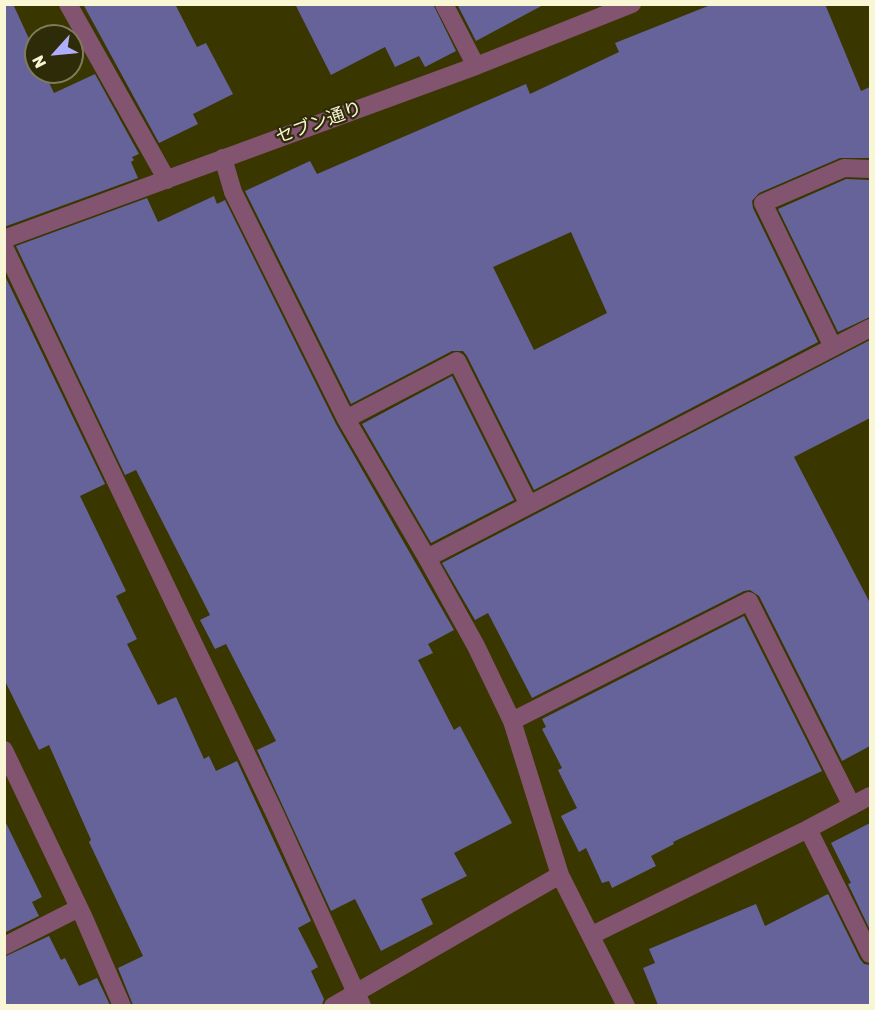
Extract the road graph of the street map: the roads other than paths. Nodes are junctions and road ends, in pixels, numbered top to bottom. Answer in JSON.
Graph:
{"nodes":[{"id":1,"x":68,"y":4,"type":"edge"},
{"id":2,"x":444,"y":4,"type":"edge"},
{"id":3,"x":632,"y":4,"type":"edge"},
{"id":4,"x":615,"y":8,"type":"edge"},
{"id":5,"x":476,"y":66,"type":"junction"},
{"id":6,"x":223,"y":158,"type":"junction"},
{"id":7,"x":870,"y":169,"type":"edge"},
{"id":8,"x":167,"y":180,"type":"junction"},
{"id":9,"x":4,"y":239,"type":"edge"},
{"id":10,"x":4,"y":247,"type":"edge"},
{"id":11,"x":870,"y":328,"type":"edge"},
{"id":12,"x":833,"y":347,"type":"junction"},
{"id":13,"x":346,"y":418,"type":"junction"},
{"id":14,"x":529,"y":505,"type":"junction"},
{"id":15,"x":427,"y":558,"type":"junction"},
{"id":16,"x":512,"y":721,"type":"junction"},
{"id":17,"x":4,"y":750,"type":"edge"},
{"id":18,"x":870,"y":796,"type":"edge"},
{"id":19,"x":852,"y":806,"type":"junction"},
{"id":20,"x":808,"y":829,"type":"junction"},
{"id":21,"x":560,"y":875,"type":"junction"},
{"id":22,"x":79,"y":908,"type":"junction"},
{"id":23,"x":592,"y":935,"type":"junction"},
{"id":24,"x":4,"y":946,"type":"edge"},
{"id":25,"x":870,"y":954,"type":"edge"},
{"id":26,"x":360,"y":999,"type":"edge"},
{"id":27,"x":122,"y":1005,"type":"edge"},
{"id":28,"x":333,"y":1005,"type":"edge"},
{"id":29,"x":626,"y":1005,"type":"edge"}],
"edges":[{"from":1,"to":8,"type":"street"},
{"from":2,"to":5,"type":"street"},
{"from":3,"to":4,"type":"street","name":"セブン通り"},
{"from":4,"to":5,"type":"street","name":"セブン通り"},
{"from":5,"to":6,"type":"street","name":"セブン通り"},
{"from":6,"to":8,"type":"street","name":"セブン通り"},
{"from":6,"to":13,"type":"street"},
{"from":7,"to":12,"type":"street"},
{"from":8,"to":9,"type":"street","name":"セブン通り"},
{"from":10,"to":26,"type":"street"},
{"from":11,"to":12,"type":"street"},
{"from":12,"to":14,"type":"street"},
{"from":13,"to":14,"type":"street"},
{"from":13,"to":15,"type":"street"},
{"from":14,"to":15,"type":"street"},
{"from":15,"to":16,"type":"street"},
{"from":16,"to":19,"type":"street"},
{"from":16,"to":21,"type":"street"},
{"from":17,"to":22,"type":"street"},
{"from":18,"to":19,"type":"street"},
{"from":19,"to":20,"type":"street"},
{"from":20,"to":23,"type":"street"},
{"from":20,"to":25,"type":"street"},
{"from":21,"to":23,"type":"street"},
{"from":21,"to":26,"type":"street"},
{"from":22,"to":24,"type":"street"},
{"from":22,"to":27,"type":"street"},
{"from":23,"to":29,"type":"street"},
{"from":26,"to":28,"type":"street"}]}
